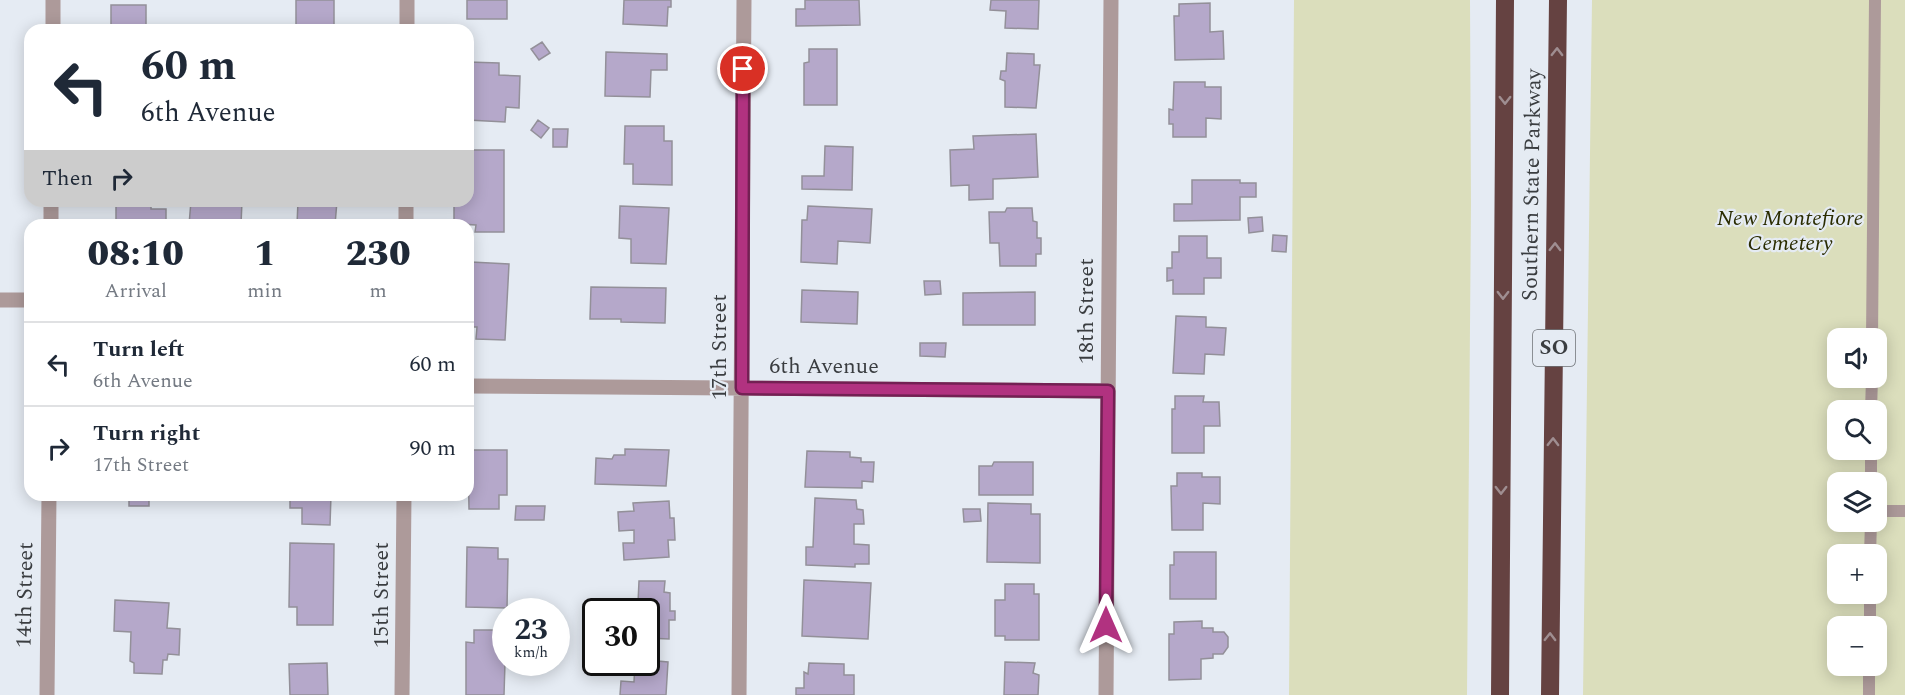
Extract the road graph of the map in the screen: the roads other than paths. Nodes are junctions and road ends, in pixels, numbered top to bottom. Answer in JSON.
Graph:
{"nodes":[{"id":1,"x":53,"y":0,"type":"edge"},
{"id":2,"x":407,"y":0,"type":"edge"},
{"id":3,"x":744,"y":0,"type":"edge"},
{"id":4,"x":1111,"y":0,"type":"edge"},
{"id":5,"x":1505,"y":0,"type":"edge"},
{"id":6,"x":1558,"y":0,"type":"edge"},
{"id":7,"x":1875,"y":0,"type":"edge"},
{"id":8,"x":53,"y":24,"type":"edge"},
{"id":9,"x":407,"y":24,"type":"edge"},
{"id":10,"x":0,"y":300,"type":"edge"},
{"id":11,"x":24,"y":300,"type":"edge"},
{"id":12,"x":1872,"y":328,"type":"edge"},
{"id":13,"x":474,"y":386,"type":"edge"},
{"id":14,"x":742,"y":388,"type":"junction"},
{"id":15,"x":1108,"y":391,"type":"junction"},
{"id":16,"x":49,"y":501,"type":"edge"},
{"id":17,"x":404,"y":501,"type":"edge"},
{"id":18,"x":1887,"y":511,"type":"edge"},
{"id":19,"x":1905,"y":511,"type":"edge"},
{"id":20,"x":1869,"y":676,"type":"edge"},
{"id":21,"x":47,"y":695,"type":"edge"},
{"id":22,"x":402,"y":695,"type":"edge"},
{"id":23,"x":739,"y":695,"type":"edge"},
{"id":24,"x":1106,"y":695,"type":"edge"},
{"id":25,"x":1500,"y":695,"type":"edge"},
{"id":26,"x":1550,"y":695,"type":"edge"},
{"id":27,"x":1869,"y":695,"type":"edge"}],
"edges":[{"from":1,"to":8,"type":"street"},
{"from":2,"to":9,"type":"street"},
{"from":3,"to":14,"type":"street","name":"17th Street"},
{"from":4,"to":15,"type":"street","name":"18th Street"},
{"from":5,"to":25,"type":"highway","name":"Southern State Parkway","number":"SO","one_way":true},
{"from":26,"to":6,"type":"highway","name":"Southern State Parkway","number":"SO","one_way":true},
{"from":7,"to":12,"type":"lane"},
{"from":10,"to":11,"type":"street"},
{"from":13,"to":14,"type":"street","name":"6th Avenue"},
{"from":14,"to":15,"type":"street","name":"6th Avenue"},
{"from":14,"to":23,"type":"street","name":"17th Street"},
{"from":15,"to":24,"type":"street","name":"18th Street"},
{"from":16,"to":21,"type":"street","name":"14th Street"},
{"from":17,"to":22,"type":"street","name":"15th Street"},
{"from":18,"to":19,"type":"lane"},
{"from":20,"to":27,"type":"lane"}]}
